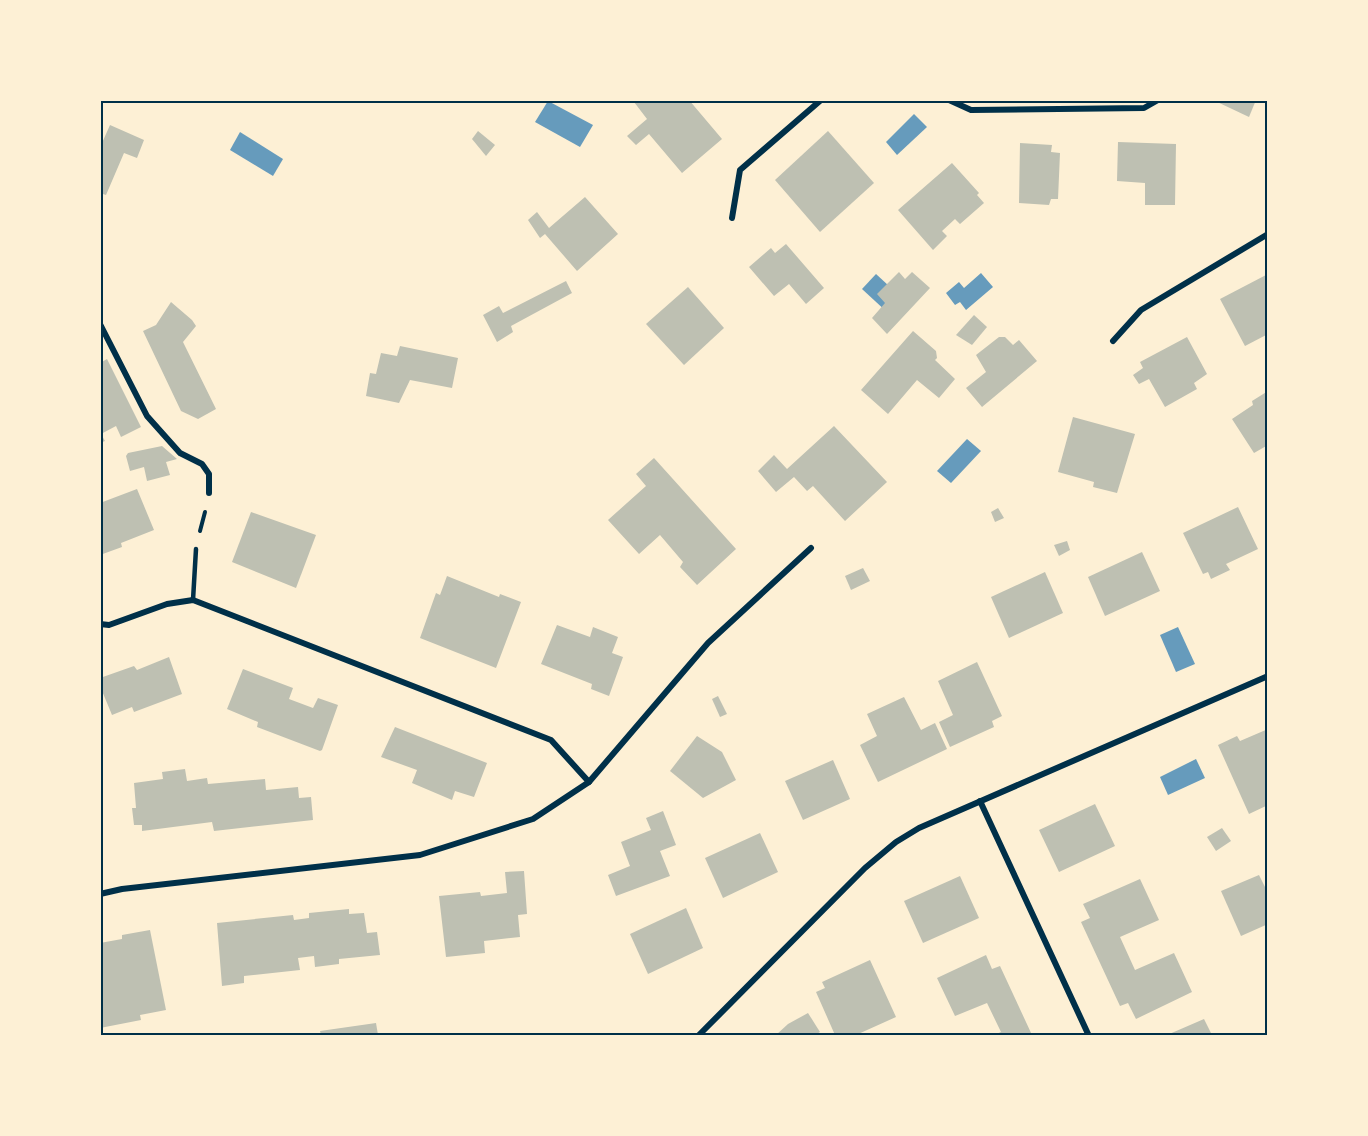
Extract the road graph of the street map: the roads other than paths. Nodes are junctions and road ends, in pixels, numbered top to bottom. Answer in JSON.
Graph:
{"nodes":[{"id":1,"x":821,"y":100,"type":"edge"},
{"id":2,"x":949,"y":100,"type":"edge"},
{"id":3,"x":1158,"y":100,"type":"edge"},
{"id":4,"x":732,"y":218,"type":"dead end"},
{"id":5,"x":1268,"y":234,"type":"edge"},
{"id":6,"x":100,"y":324,"type":"edge"},
{"id":7,"x":1113,"y":340,"type":"dead end"},
{"id":8,"x":209,"y":493,"type":"road end"},
{"id":9,"x":811,"y":548,"type":"dead end"},
{"id":10,"x":196,"y":549,"type":"road end"},
{"id":11,"x":193,"y":600,"type":"junction"},
{"id":12,"x":100,"y":624,"type":"edge"},
{"id":13,"x":1268,"y":676,"type":"edge"},
{"id":14,"x":589,"y":782,"type":"junction"},
{"id":15,"x":980,"y":801,"type":"junction"},
{"id":16,"x":100,"y":894,"type":"edge"},
{"id":17,"x":698,"y":1035,"type":"edge"},
{"id":18,"x":1089,"y":1035,"type":"edge"}],
"edges":[{"from":1,"to":4,"type":"street"},
{"from":2,"to":3,"type":"street"},
{"from":5,"to":7,"type":"street"},
{"from":6,"to":8,"type":"street"},
{"from":9,"to":14,"type":"street"},
{"from":10,"to":11,"type":"lane"},
{"from":11,"to":12,"type":"street"},
{"from":11,"to":14,"type":"street"},
{"from":13,"to":15,"type":"street"},
{"from":14,"to":16,"type":"street"},
{"from":15,"to":17,"type":"street"},
{"from":15,"to":18,"type":"street"}]}
